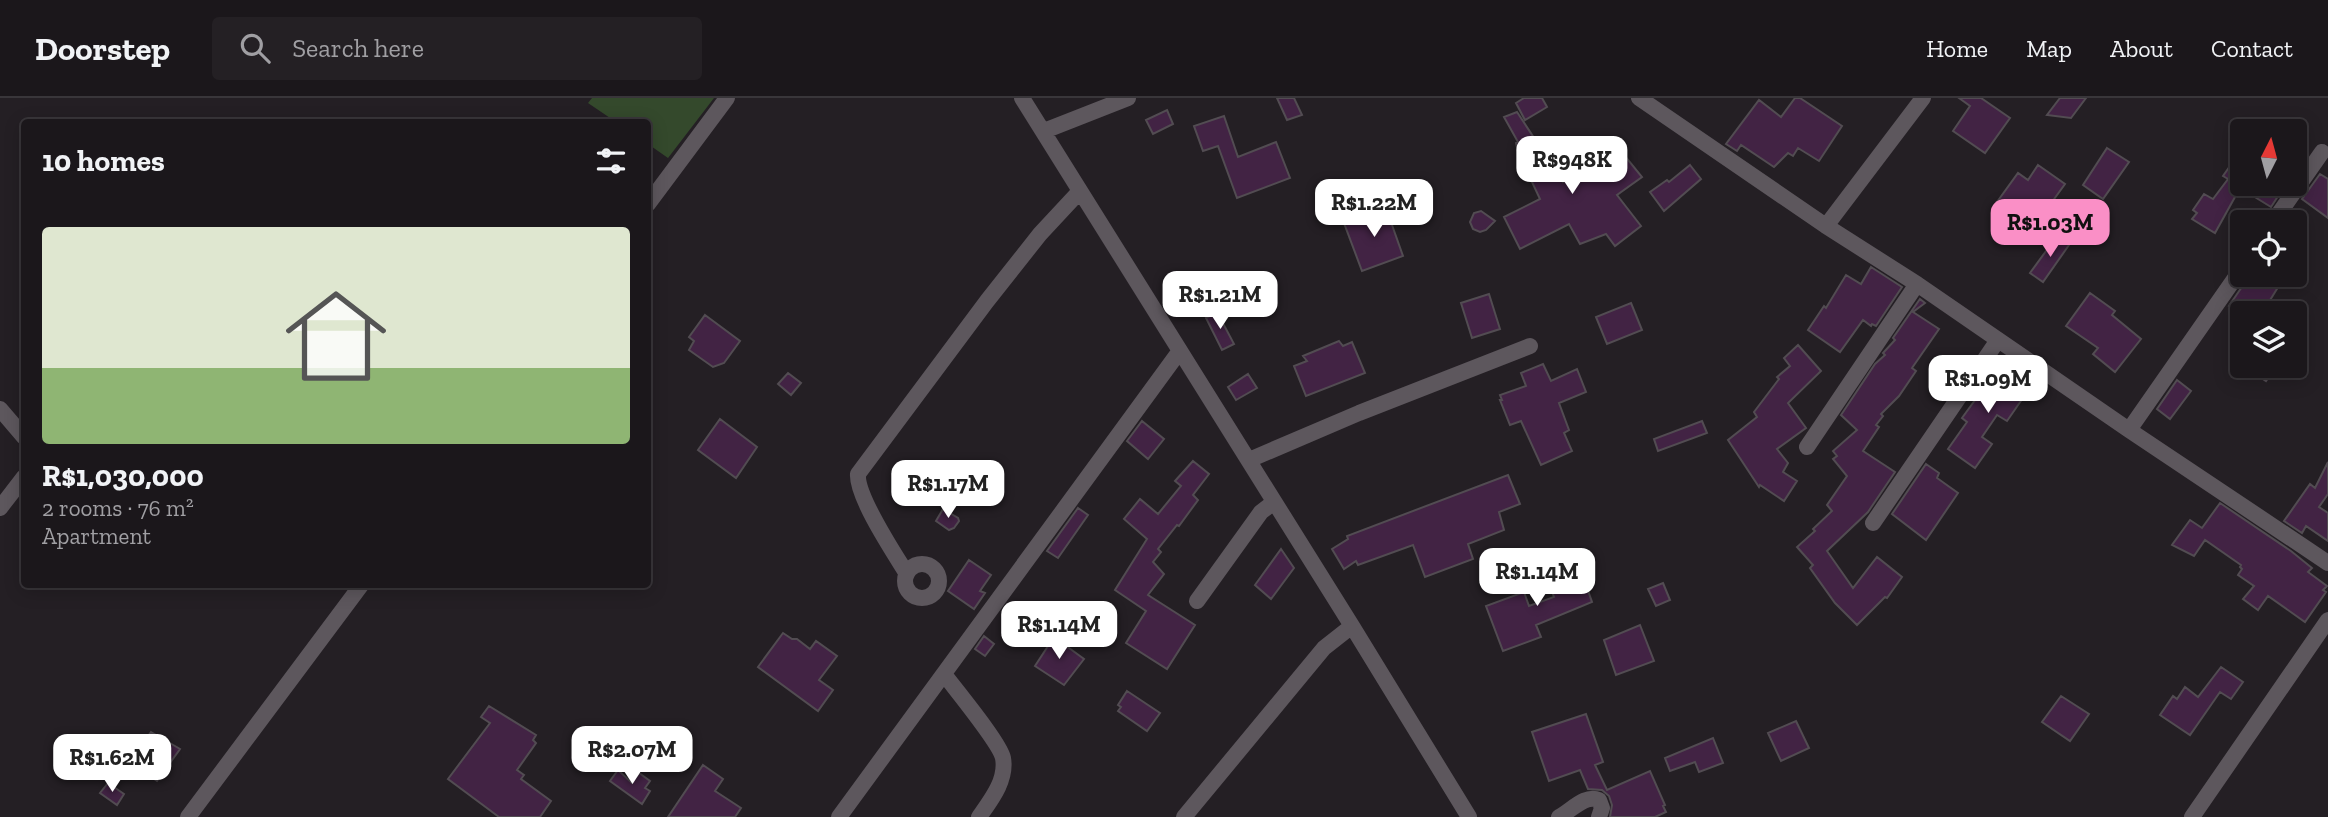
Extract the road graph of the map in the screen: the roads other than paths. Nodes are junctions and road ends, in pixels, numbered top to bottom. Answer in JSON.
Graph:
{"nodes":[{"id":1,"x":727,"y":98,"type":"edge"},
{"id":2,"x":1022,"y":98,"type":"edge"},
{"id":3,"x":1128,"y":98,"type":"edge"},
{"id":4,"x":1639,"y":98,"type":"edge"},
{"id":5,"x":1923,"y":98,"type":"edge"},
{"id":6,"x":1044,"y":131,"type":"junction"},
{"id":7,"x":2322,"y":152,"type":"dead end"},
{"id":8,"x":1080,"y":191,"type":"junction"},
{"id":9,"x":651,"y":200,"type":"edge"},
{"id":10,"x":2281,"y":210,"type":"edge"},
{"id":11,"x":1826,"y":226,"type":"junction"},
{"id":12,"x":1917,"y":284,"type":"junction"},
{"id":13,"x":2230,"y":285,"type":"edge"},
{"id":14,"x":1998,"y":340,"type":"junction"},
{"id":15,"x":1530,"y":346,"type":"dead end"},
{"id":16,"x":1180,"y":352,"type":"junction"},
{"id":17,"x":0,"y":409,"type":"edge"},
{"id":18,"x":2129,"y":430,"type":"junction"},
{"id":19,"x":21,"y":434,"type":"edge"},
{"id":20,"x":1807,"y":447,"type":"dead end"},
{"id":21,"x":1249,"y":460,"type":"junction"},
{"id":22,"x":21,"y":481,"type":"edge"},
{"id":23,"x":1274,"y":502,"type":"junction"},
{"id":24,"x":0,"y":508,"type":"edge"},
{"id":25,"x":1873,"y":523,"type":"dead end"},
{"id":26,"x":2328,"y":563,"type":"edge"},
{"id":27,"x":907,"y":574,"type":"dead end"},
{"id":28,"x":359,"y":588,"type":"edge"},
{"id":29,"x":1197,"y":601,"type":"dead end"},
{"id":30,"x":2328,"y":620,"type":"edge"},
{"id":31,"x":1352,"y":626,"type":"junction"},
{"id":32,"x":944,"y":674,"type":"junction"},
{"id":33,"x":1567,"y":815,"type":"edge"},
{"id":34,"x":188,"y":817,"type":"edge"},
{"id":35,"x":839,"y":817,"type":"edge"},
{"id":36,"x":979,"y":817,"type":"edge"},
{"id":37,"x":1184,"y":817,"type":"edge"},
{"id":38,"x":1469,"y":817,"type":"edge"},
{"id":39,"x":1599,"y":817,"type":"edge"},
{"id":40,"x":2192,"y":817,"type":"edge"}],
"edges":[{"from":1,"to":9,"type":"street"},
{"from":2,"to":6,"type":"street"},
{"from":3,"to":6,"type":"street"},
{"from":4,"to":11,"type":"street"},
{"from":5,"to":11,"type":"street"},
{"from":6,"to":8,"type":"street"},
{"from":7,"to":10,"type":"street"},
{"from":8,"to":16,"type":"street"},
{"from":8,"to":27,"type":"street"},
{"from":11,"to":12,"type":"street"},
{"from":12,"to":14,"type":"street"},
{"from":12,"to":20,"type":"street"},
{"from":13,"to":18,"type":"street"},
{"from":14,"to":18,"type":"street"},
{"from":14,"to":25,"type":"street"},
{"from":15,"to":21,"type":"street"},
{"from":16,"to":21,"type":"street"},
{"from":16,"to":32,"type":"street"},
{"from":17,"to":19,"type":"street"},
{"from":18,"to":26,"type":"street"},
{"from":21,"to":23,"type":"street"},
{"from":22,"to":24,"type":"street"},
{"from":23,"to":29,"type":"street"},
{"from":23,"to":31,"type":"street"},
{"from":28,"to":34,"type":"street"},
{"from":30,"to":40,"type":"street"},
{"from":31,"to":37,"type":"street"},
{"from":31,"to":38,"type":"street"},
{"from":32,"to":35,"type":"street"},
{"from":32,"to":36,"type":"street"},
{"from":33,"to":39,"type":"street"}]}
